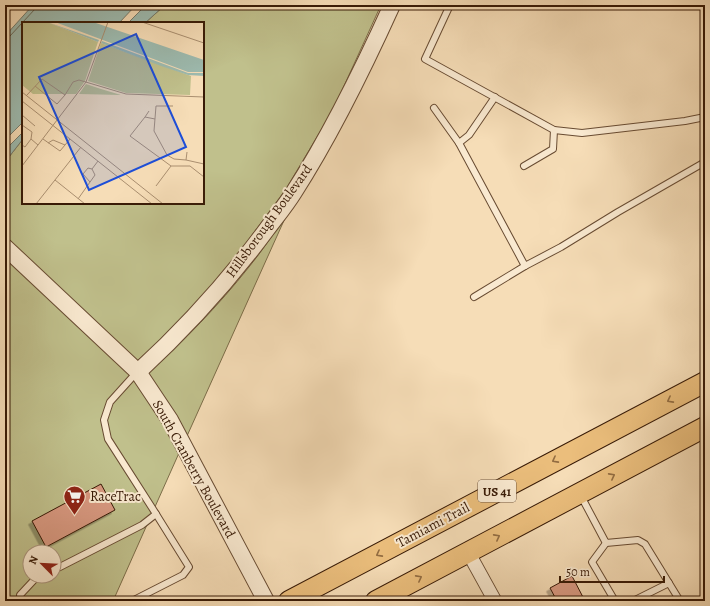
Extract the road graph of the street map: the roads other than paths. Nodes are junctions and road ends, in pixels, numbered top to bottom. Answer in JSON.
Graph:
{"nodes":[{"id":1,"x":392,"y":5,"type":"edge"},
{"id":2,"x":450,"y":5,"type":"edge"},
{"id":3,"x":495,"y":97,"type":"junction"},
{"id":4,"x":434,"y":108,"type":"dead end"},
{"id":5,"x":705,"y":117,"type":"edge"},
{"id":6,"x":554,"y":130,"type":"junction"},
{"id":7,"x":459,"y":143,"type":"junction"},
{"id":8,"x":705,"y":162,"type":"edge"},
{"id":9,"x":524,"y":166,"type":"dead end"},
{"id":10,"x":5,"y":247,"type":"edge"},
{"id":11,"x":525,"y":266,"type":"junction"},
{"id":12,"x":474,"y":297,"type":"dead end"},
{"id":13,"x":138,"y":372,"type":"junction"},
{"id":14,"x":705,"y":382,"type":"edge"},
{"id":15,"x":705,"y":427,"type":"edge"},
{"id":16,"x":580,"y":493,"type":"junction"},
{"id":17,"x":156,"y":514,"type":"junction"},
{"id":18,"x":606,"y":543,"type":"junction"},
{"id":19,"x":468,"y":552,"type":"junction"},
{"id":20,"x":62,"y":566,"type":"edge"},
{"id":21,"x":669,"y":583,"type":"junction"},
{"id":22,"x":30,"y":584,"type":"edge"},
{"id":23,"x":22,"y":601,"type":"edge"},
{"id":24,"x":132,"y":601,"type":"edge"},
{"id":25,"x":266,"y":601,"type":"edge"},
{"id":26,"x":289,"y":601,"type":"edge"},
{"id":27,"x":376,"y":601,"type":"edge"},
{"id":28,"x":495,"y":601,"type":"edge"},
{"id":29,"x":615,"y":601,"type":"edge"},
{"id":30,"x":634,"y":601,"type":"edge"},
{"id":31,"x":680,"y":601,"type":"edge"}],
"edges":[{"from":1,"to":13,"type":"street","name":"Hillsborough Boulevard"},
{"from":2,"to":3,"type":"lane"},
{"from":3,"to":6,"type":"lane"},
{"from":3,"to":7,"type":"lane"},
{"from":4,"to":7,"type":"lane"},
{"from":5,"to":6,"type":"lane"},
{"from":6,"to":9,"type":"lane"},
{"from":7,"to":11,"type":"lane"},
{"from":8,"to":11,"type":"lane"},
{"from":10,"to":13,"type":"street","name":"South Cranberry Boulevard"},
{"from":11,"to":12,"type":"lane"},
{"from":13,"to":17,"type":"lane"},
{"from":13,"to":25,"type":"street","name":"South Cranberry Boulevard"},
{"from":14,"to":26,"type":"main road","name":"Tamiami Trail","number":"US 41","one_way":true},
{"from":16,"to":15,"type":"main road","one_way":true},
{"from":16,"to":18,"type":"lane"},
{"from":19,"to":16,"type":"main road","one_way":true},
{"from":17,"to":20,"type":"lane"},
{"from":17,"to":24,"type":"lane"},
{"from":18,"to":21,"type":"lane"},
{"from":18,"to":29,"type":"lane"},
{"from":27,"to":19,"type":"main road","one_way":true},
{"from":19,"to":28,"type":"street"},
{"from":21,"to":30,"type":"lane"},
{"from":21,"to":31,"type":"lane"},
{"from":22,"to":23,"type":"lane"}]}
